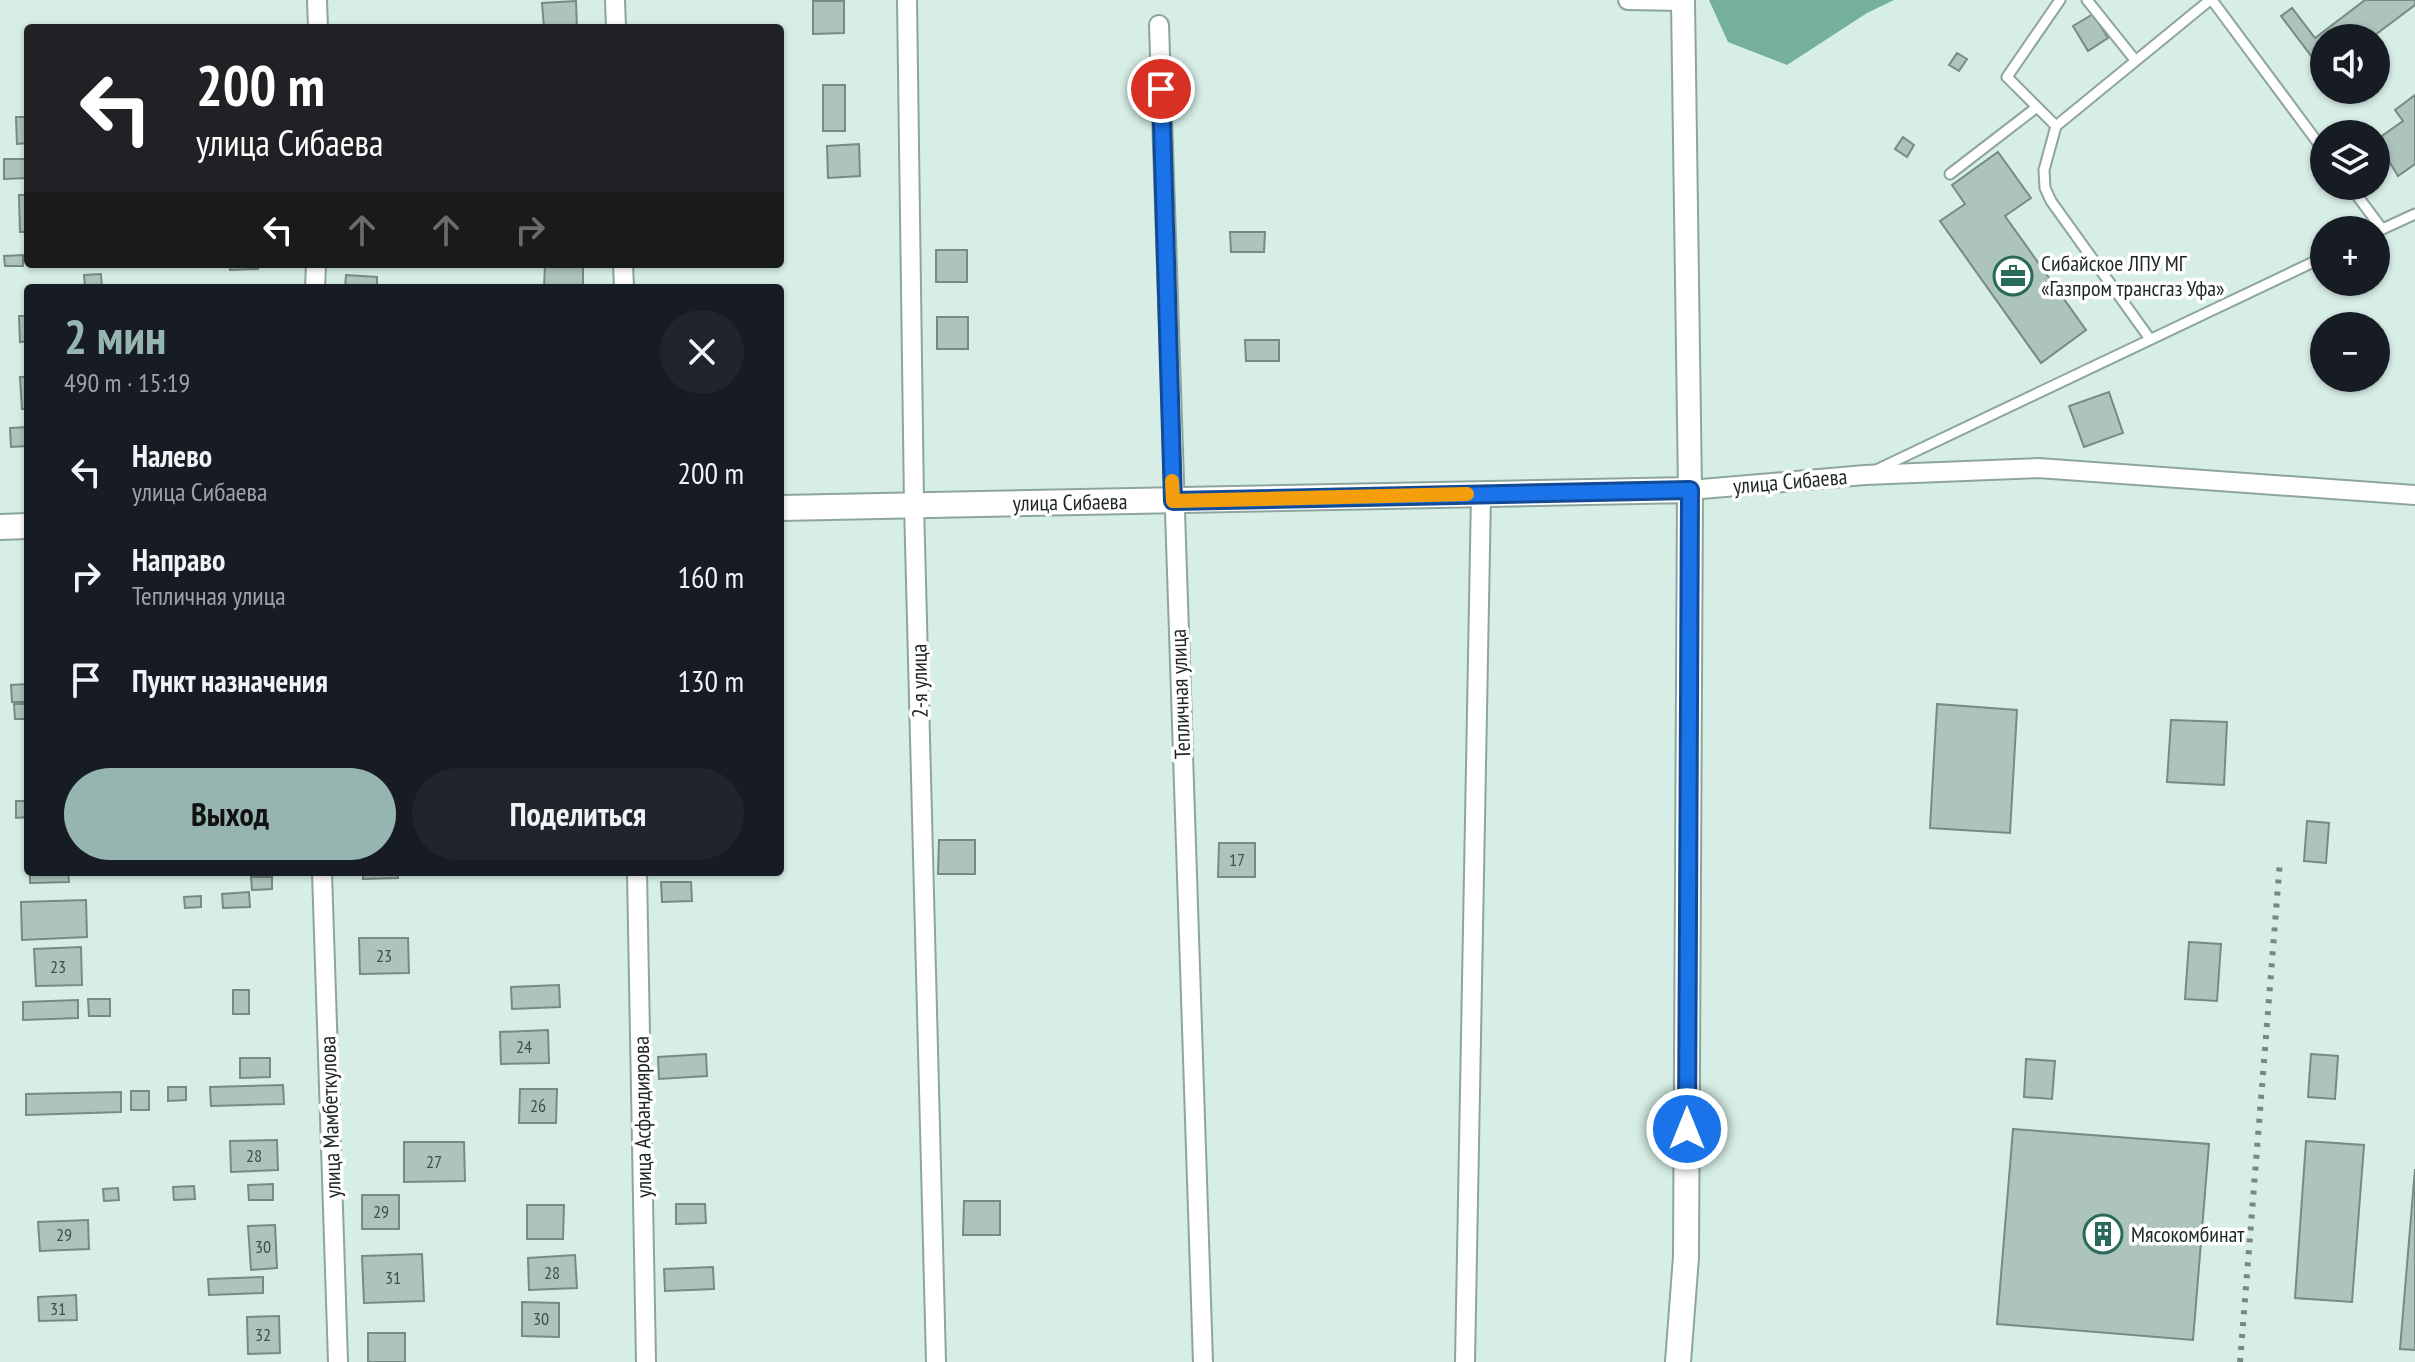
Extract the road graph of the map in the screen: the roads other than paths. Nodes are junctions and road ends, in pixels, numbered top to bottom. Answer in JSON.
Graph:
{"nodes":[{"id":1,"x":317,"y":0,"type":"edge"},
{"id":2,"x":615,"y":0,"type":"edge"},
{"id":3,"x":907,"y":0,"type":"edge"},
{"id":4,"x":1628,"y":0,"type":"edge"},
{"id":5,"x":2060,"y":0,"type":"edge"},
{"id":6,"x":2087,"y":0,"type":"edge"},
{"id":7,"x":2211,"y":0,"type":"edge"},
{"id":8,"x":1683,"y":1,"type":"edge"},
{"id":9,"x":318,"y":24,"type":"edge"},
{"id":10,"x":616,"y":24,"type":"edge"},
{"id":11,"x":1159,"y":25,"type":"dead end"},
{"id":12,"x":2135,"y":60,"type":"junction"},
{"id":13,"x":2037,"y":107,"type":"junction"},
{"id":14,"x":2056,"y":126,"type":"junction"},
{"id":15,"x":2310,"y":132,"type":"edge"},
{"id":16,"x":1950,"y":174,"type":"dead end"},
{"id":17,"x":2415,"y":214,"type":"edge"},
{"id":18,"x":2390,"y":226,"type":"edge"},
{"id":19,"x":2310,"y":264,"type":"edge"},
{"id":20,"x":2150,"y":339,"type":"junction"},
{"id":21,"x":1865,"y":475,"type":"junction"},
{"id":22,"x":1690,"y":490,"type":"junction"},
{"id":23,"x":1481,"y":494,"type":"junction"},
{"id":24,"x":2415,"y":495,"type":"edge"},
{"id":25,"x":1173,"y":501,"type":"junction"},
{"id":26,"x":914,"y":504,"type":"junction"},
{"id":27,"x":784,"y":508,"type":"edge"},
{"id":28,"x":24,"y":526,"type":"edge"},
{"id":29,"x":0,"y":527,"type":"edge"},
{"id":30,"x":322,"y":876,"type":"edge"},
{"id":31,"x":637,"y":876,"type":"edge"},
{"id":32,"x":338,"y":1362,"type":"edge"},
{"id":33,"x":646,"y":1362,"type":"edge"},
{"id":34,"x":936,"y":1362,"type":"edge"},
{"id":35,"x":1203,"y":1362,"type":"edge"},
{"id":36,"x":1465,"y":1362,"type":"edge"},
{"id":37,"x":1678,"y":1362,"type":"edge"}],
"edges":[{"from":1,"to":9,"type":"street"},
{"from":2,"to":10,"type":"street"},
{"from":3,"to":26,"type":"street","name":"2-я улица"},
{"from":4,"to":8,"type":"street"},
{"from":5,"to":13,"type":"lane"},
{"from":6,"to":12,"type":"lane"},
{"from":7,"to":12,"type":"lane"},
{"from":7,"to":15,"type":"lane"},
{"from":8,"to":22,"type":"street"},
{"from":11,"to":25,"type":"street","name":"Тепличная улица"},
{"from":12,"to":14,"type":"lane"},
{"from":13,"to":14,"type":"lane"},
{"from":13,"to":16,"type":"lane"},
{"from":14,"to":20,"type":"lane"},
{"from":17,"to":18,"type":"lane"},
{"from":19,"to":20,"type":"lane"},
{"from":20,"to":21,"type":"lane"},
{"from":21,"to":22,"type":"street","name":"улица Сибаева"},
{"from":21,"to":24,"type":"street","name":"улица Сибаева"},
{"from":22,"to":23,"type":"main road","name":"улица Сибаева"},
{"from":22,"to":37,"type":"main road"},
{"from":23,"to":25,"type":"main road","name":"улица Сибаева"},
{"from":23,"to":36,"type":"street"},
{"from":25,"to":26,"type":"main road","name":"улица Сибаева"},
{"from":25,"to":35,"type":"street","name":"Тепличная улица"},
{"from":26,"to":27,"type":"main road","name":"улица Сибаева"},
{"from":26,"to":34,"type":"street","name":"2-я улица"},
{"from":28,"to":29,"type":"main road"},
{"from":30,"to":32,"type":"street","name":"улица Мамбеткулова"},
{"from":31,"to":33,"type":"street","name":"улица Асфандиярова"}]}
